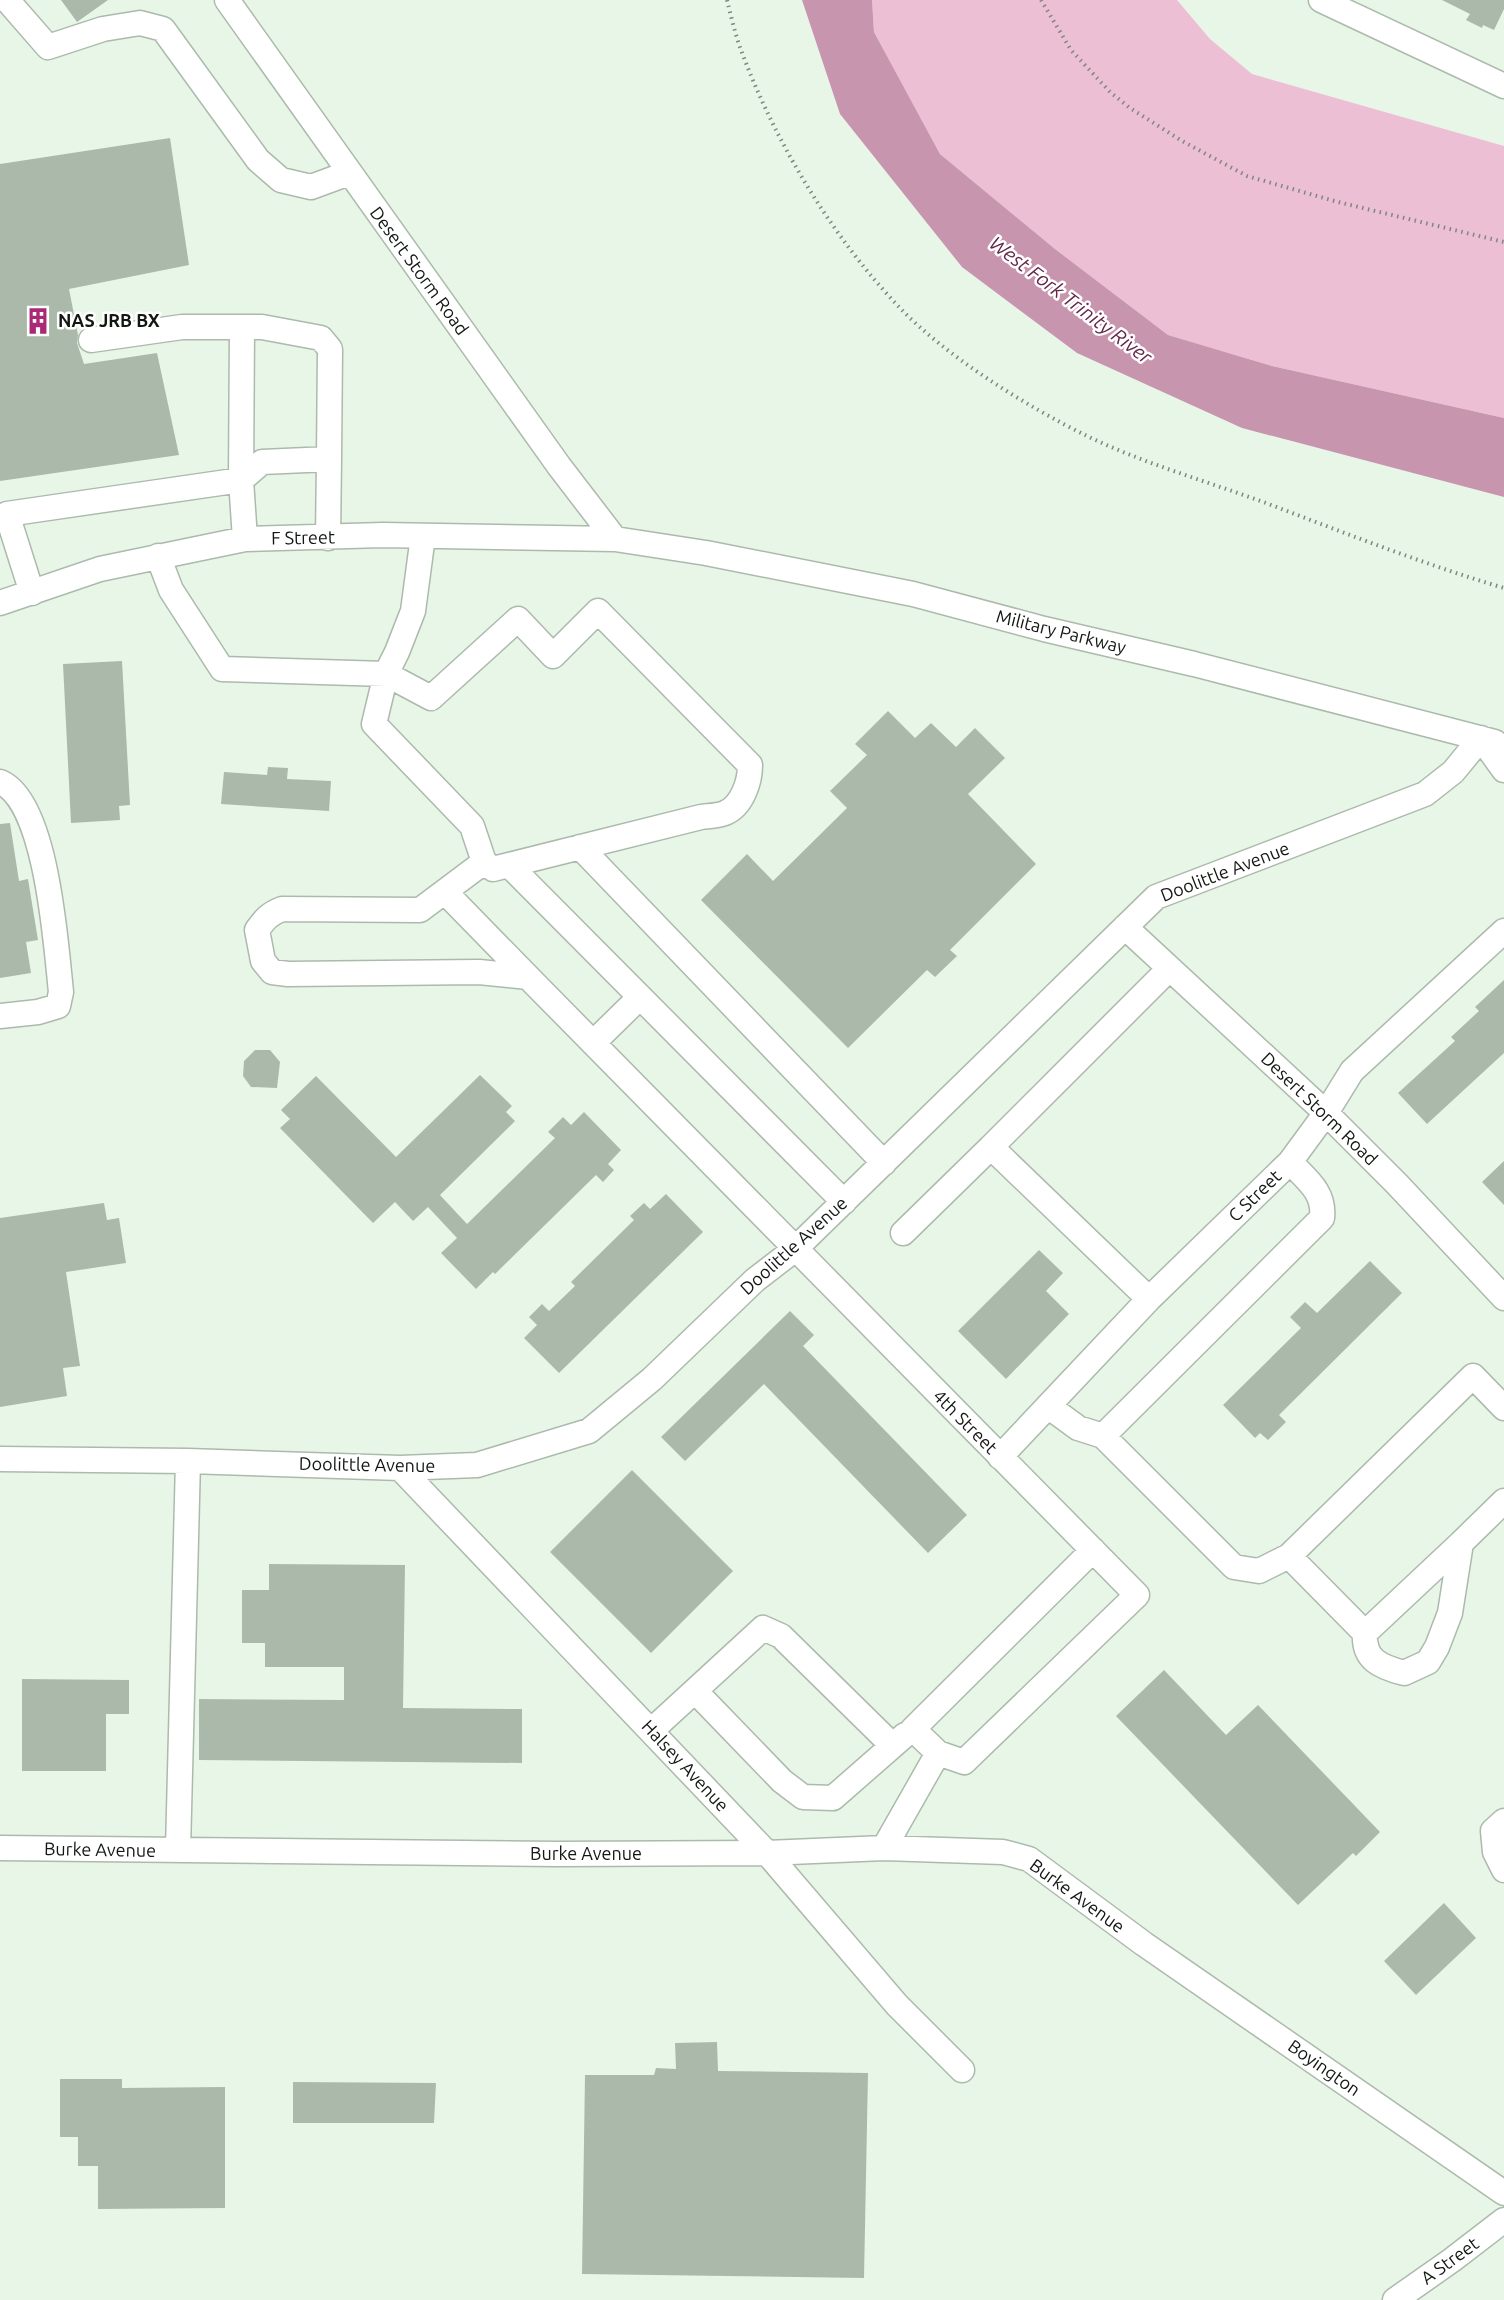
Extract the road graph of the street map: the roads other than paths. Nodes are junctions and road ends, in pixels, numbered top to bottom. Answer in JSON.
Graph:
{"nodes":[{"id":1,"x":7,"y":0,"type":"edge"},
{"id":2,"x":227,"y":0,"type":"edge"},
{"id":3,"x":1321,"y":0,"type":"edge"},
{"id":4,"x":1504,"y":86,"type":"edge"},
{"id":5,"x":349,"y":173,"type":"junction"},
{"id":6,"x":242,"y":327,"type":"junction"},
{"id":7,"x":91,"y":340,"type":"dead end"},
{"id":8,"x":329,"y":459,"type":"junction"},
{"id":9,"x":241,"y":480,"type":"junction"},
{"id":10,"x":3,"y":514,"type":"edge"},
{"id":11,"x":423,"y":536,"type":"junction"},
{"id":12,"x":328,"y":537,"type":"junction"},
{"id":13,"x":245,"y":539,"type":"junction"},
{"id":14,"x":615,"y":539,"type":"junction"},
{"id":15,"x":158,"y":556,"type":"junction"},
{"id":16,"x":32,"y":593,"type":"junction"},
{"id":17,"x":0,"y":603,"type":"edge"},
{"id":18,"x":386,"y":674,"type":"junction"},
{"id":19,"x":1493,"y":741,"type":"edge"},
{"id":20,"x":1504,"y":770,"type":"edge"},
{"id":21,"x":0,"y":782,"type":"edge"},
{"id":22,"x":580,"y":847,"type":"junction"},
{"id":23,"x":484,"y":862,"type":"junction"},
{"id":24,"x":509,"y":865,"type":"junction"},
{"id":25,"x":445,"y":892,"type":"junction"},
{"id":26,"x":1125,"y":927,"type":"junction"},
{"id":27,"x":1504,"y":931,"type":"edge"},
{"id":28,"x":1169,"y":969,"type":"junction"},
{"id":29,"x":528,"y":977,"type":"junction"},
{"id":30,"x":640,"y":997,"type":"junction"},
{"id":31,"x":0,"y":1016,"type":"edge"},
{"id":32,"x":593,"y":1043,"type":"junction"},
{"id":33,"x":1326,"y":1113,"type":"junction"},
{"id":34,"x":991,"y":1147,"type":"junction"},
{"id":35,"x":1290,"y":1162,"type":"junction"},
{"id":36,"x":884,"y":1163,"type":"junction"},
{"id":37,"x":844,"y":1202,"type":"junction"},
{"id":38,"x":903,"y":1233,"type":"dead end"},
{"id":39,"x":794,"y":1250,"type":"junction"},
{"id":40,"x":1504,"y":1298,"type":"edge"},
{"id":41,"x":1149,"y":1299,"type":"junction"},
{"id":42,"x":1048,"y":1406,"type":"junction"},
{"id":43,"x":1504,"y":1408,"type":"edge"},
{"id":44,"x":1103,"y":1436,"type":"junction"},
{"id":45,"x":1000,"y":1457,"type":"junction"},
{"id":46,"x":0,"y":1459,"type":"edge"},
{"id":47,"x":188,"y":1461,"type":"junction"},
{"id":48,"x":400,"y":1468,"type":"junction"},
{"id":49,"x":1504,"y":1501,"type":"edge"},
{"id":50,"x":1461,"y":1544,"type":"junction"},
{"id":51,"x":1093,"y":1550,"type":"junction"},
{"id":52,"x":1289,"y":1556,"type":"junction"},
{"id":53,"x":1365,"y":1633,"type":"junction"},
{"id":54,"x":696,"y":1692,"type":"junction"},
{"id":55,"x":913,"y":1729,"type":"junction"},
{"id":56,"x":652,"y":1731,"type":"junction"},
{"id":57,"x":892,"y":1745,"type":"junction"},
{"id":58,"x":938,"y":1753,"type":"junction"},
{"id":59,"x":1504,"y":1821,"type":"edge"},
{"id":60,"x":0,"y":1848,"type":"edge"},
{"id":61,"x":884,"y":1848,"type":"junction"},
{"id":62,"x":178,"y":1851,"type":"junction"},
{"id":63,"x":767,"y":1853,"type":"junction"},
{"id":64,"x":1504,"y":1870,"type":"edge"},
{"id":65,"x":1144,"y":1944,"type":"joint"},
{"id":66,"x":962,"y":2070,"type":"dead end"},
{"id":67,"x":1504,"y":2193,"type":"edge"},
{"id":68,"x":1504,"y":2220,"type":"edge"},
{"id":69,"x":1395,"y":2300,"type":"edge"}],
"edges":[{"from":1,"to":5,"type":"street"},
{"from":2,"to":5,"type":"street","name":"Desert Storm Road"},
{"from":3,"to":4,"type":"street"},
{"from":5,"to":14,"type":"street","name":"Desert Storm Road"},
{"from":6,"to":7,"type":"street"},
{"from":6,"to":8,"type":"street"},
{"from":6,"to":9,"type":"street"},
{"from":8,"to":9,"type":"street"},
{"from":8,"to":12,"type":"street"},
{"from":9,"to":10,"type":"street"},
{"from":9,"to":13,"type":"street"},
{"from":10,"to":16,"type":"street"},
{"from":11,"to":12,"type":"street","name":"F Street"},
{"from":11,"to":14,"type":"street","name":"F Street"},
{"from":11,"to":18,"type":"street"},
{"from":12,"to":13,"type":"street","name":"F Street"},
{"from":13,"to":15,"type":"street","name":"F Street"},
{"from":14,"to":19,"type":"street","name":"Military Parkway"},
{"from":15,"to":16,"type":"street","name":"F Street"},
{"from":15,"to":18,"type":"street"},
{"from":16,"to":17,"type":"street","name":"F Street"},
{"from":18,"to":22,"type":"street"},
{"from":18,"to":23,"type":"street"},
{"from":19,"to":20,"type":"street"},
{"from":19,"to":26,"type":"street","name":"Doolittle Avenue"},
{"from":21,"to":31,"type":"street"},
{"from":22,"to":24,"type":"street"},
{"from":22,"to":36,"type":"street"},
{"from":23,"to":24,"type":"street"},
{"from":23,"to":25,"type":"street"},
{"from":24,"to":30,"type":"street"},
{"from":25,"to":29,"type":"street","name":"4th Street"},
{"from":25,"to":29,"type":"street"},
{"from":26,"to":28,"type":"street","name":"Desert Storm Road"},
{"from":26,"to":36,"type":"street","name":"Doolittle Avenue"},
{"from":27,"to":33,"type":"street","name":"C Street"},
{"from":28,"to":33,"type":"street","name":"Desert Storm Road"},
{"from":28,"to":34,"type":"street"},
{"from":29,"to":32,"type":"street","name":"4th Street"},
{"from":30,"to":32,"type":"street"},
{"from":30,"to":37,"type":"street"},
{"from":32,"to":39,"type":"street","name":"4th Street"},
{"from":33,"to":35,"type":"street","name":"C Street"},
{"from":33,"to":40,"type":"street","name":"Desert Storm Road"},
{"from":34,"to":38,"type":"street"},
{"from":34,"to":41,"type":"street"},
{"from":35,"to":41,"type":"street","name":"C Street"},
{"from":35,"to":44,"type":"street"},
{"from":36,"to":37,"type":"street","name":"Doolittle Avenue"},
{"from":37,"to":39,"type":"street","name":"Doolittle Avenue"},
{"from":39,"to":45,"type":"street","name":"4th Street"},
{"from":39,"to":48,"type":"street","name":"Doolittle Avenue"},
{"from":41,"to":42,"type":"street","name":"C Street"},
{"from":42,"to":44,"type":"street"},
{"from":42,"to":45,"type":"street","name":"C Street"},
{"from":43,"to":52,"type":"street"},
{"from":44,"to":52,"type":"street"},
{"from":45,"to":51,"type":"street","name":"4th Street"},
{"from":46,"to":47,"type":"street","name":"Doolittle Avenue"},
{"from":47,"to":48,"type":"street","name":"Doolittle Avenue"},
{"from":47,"to":62,"type":"street"},
{"from":48,"to":56,"type":"street","name":"Halsey Avenue"},
{"from":49,"to":50,"type":"street"},
{"from":50,"to":53,"type":"street"},
{"from":50,"to":53,"type":"street"},
{"from":51,"to":55,"type":"street"},
{"from":51,"to":58,"type":"street","name":"4th Street"},
{"from":52,"to":53,"type":"street"},
{"from":54,"to":56,"type":"street"},
{"from":54,"to":57,"type":"street"},
{"from":54,"to":57,"type":"street"},
{"from":55,"to":57,"type":"street"},
{"from":55,"to":58,"type":"street"},
{"from":56,"to":63,"type":"street","name":"Halsey Avenue"},
{"from":58,"to":61,"type":"street"},
{"from":59,"to":64,"type":"street"},
{"from":60,"to":62,"type":"street","name":"Burke Avenue"},
{"from":61,"to":63,"type":"street","name":"Burke Avenue"},
{"from":61,"to":65,"type":"street","name":"Burke Avenue"},
{"from":62,"to":63,"type":"street","name":"Burke Avenue"},
{"from":63,"to":66,"type":"street","name":"Halsey Avenue"},
{"from":65,"to":67,"type":"street","name":"Boyington"},
{"from":68,"to":69,"type":"street","name":"A Street"}]}
